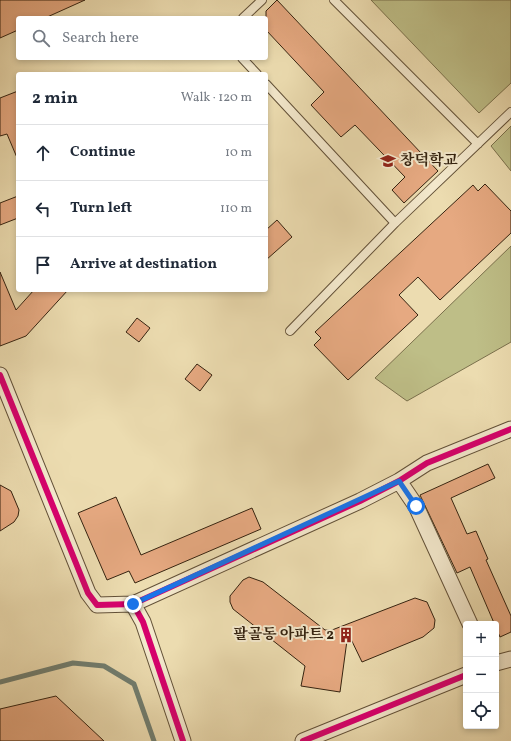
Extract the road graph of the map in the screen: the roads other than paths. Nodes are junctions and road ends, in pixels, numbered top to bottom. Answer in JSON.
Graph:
{"nodes":[{"id":1,"x":262,"y":0,"type":"edge"},
{"id":2,"x":334,"y":0,"type":"edge"},
{"id":3,"x":245,"y":16,"type":"edge"},
{"id":4,"x":244,"y":60,"type":"edge"},
{"id":5,"x":255,"y":72,"type":"edge"},
{"id":6,"x":268,"y":86,"type":"edge"},
{"id":7,"x":511,"y":112,"type":"edge"},
{"id":8,"x":478,"y":144,"type":"junction"},
{"id":9,"x":395,"y":223,"type":"junction"},
{"id":10,"x":290,"y":330,"type":"dead end"},
{"id":11,"x":0,"y":375,"type":"edge"},
{"id":12,"x":511,"y":429,"type":"edge"},
{"id":13,"x":399,"y":481,"type":"junction"},
{"id":14,"x":133,"y":604,"type":"junction"},
{"id":15,"x":469,"y":621,"type":"edge"},
{"id":16,"x":511,"y":659,"type":"edge"},
{"id":17,"x":499,"y":662,"type":"edge"},
{"id":18,"x":463,"y":676,"type":"edge"},
{"id":19,"x":183,"y":741,"type":"edge"},
{"id":20,"x":303,"y":741,"type":"edge"}],
"edges":[{"from":1,"to":3,"type":"lane"},
{"from":2,"to":8,"type":"lane"},
{"from":4,"to":5,"type":"lane"},
{"from":6,"to":9,"type":"lane"},
{"from":7,"to":8,"type":"lane"},
{"from":8,"to":9,"type":"lane"},
{"from":9,"to":10,"type":"lane"},
{"from":11,"to":14,"type":"street"},
{"from":12,"to":13,"type":"street"},
{"from":13,"to":14,"type":"street"},
{"from":13,"to":15,"type":"street"},
{"from":14,"to":19,"type":"street"},
{"from":16,"to":17,"type":"street"},
{"from":18,"to":20,"type":"street"}]}
